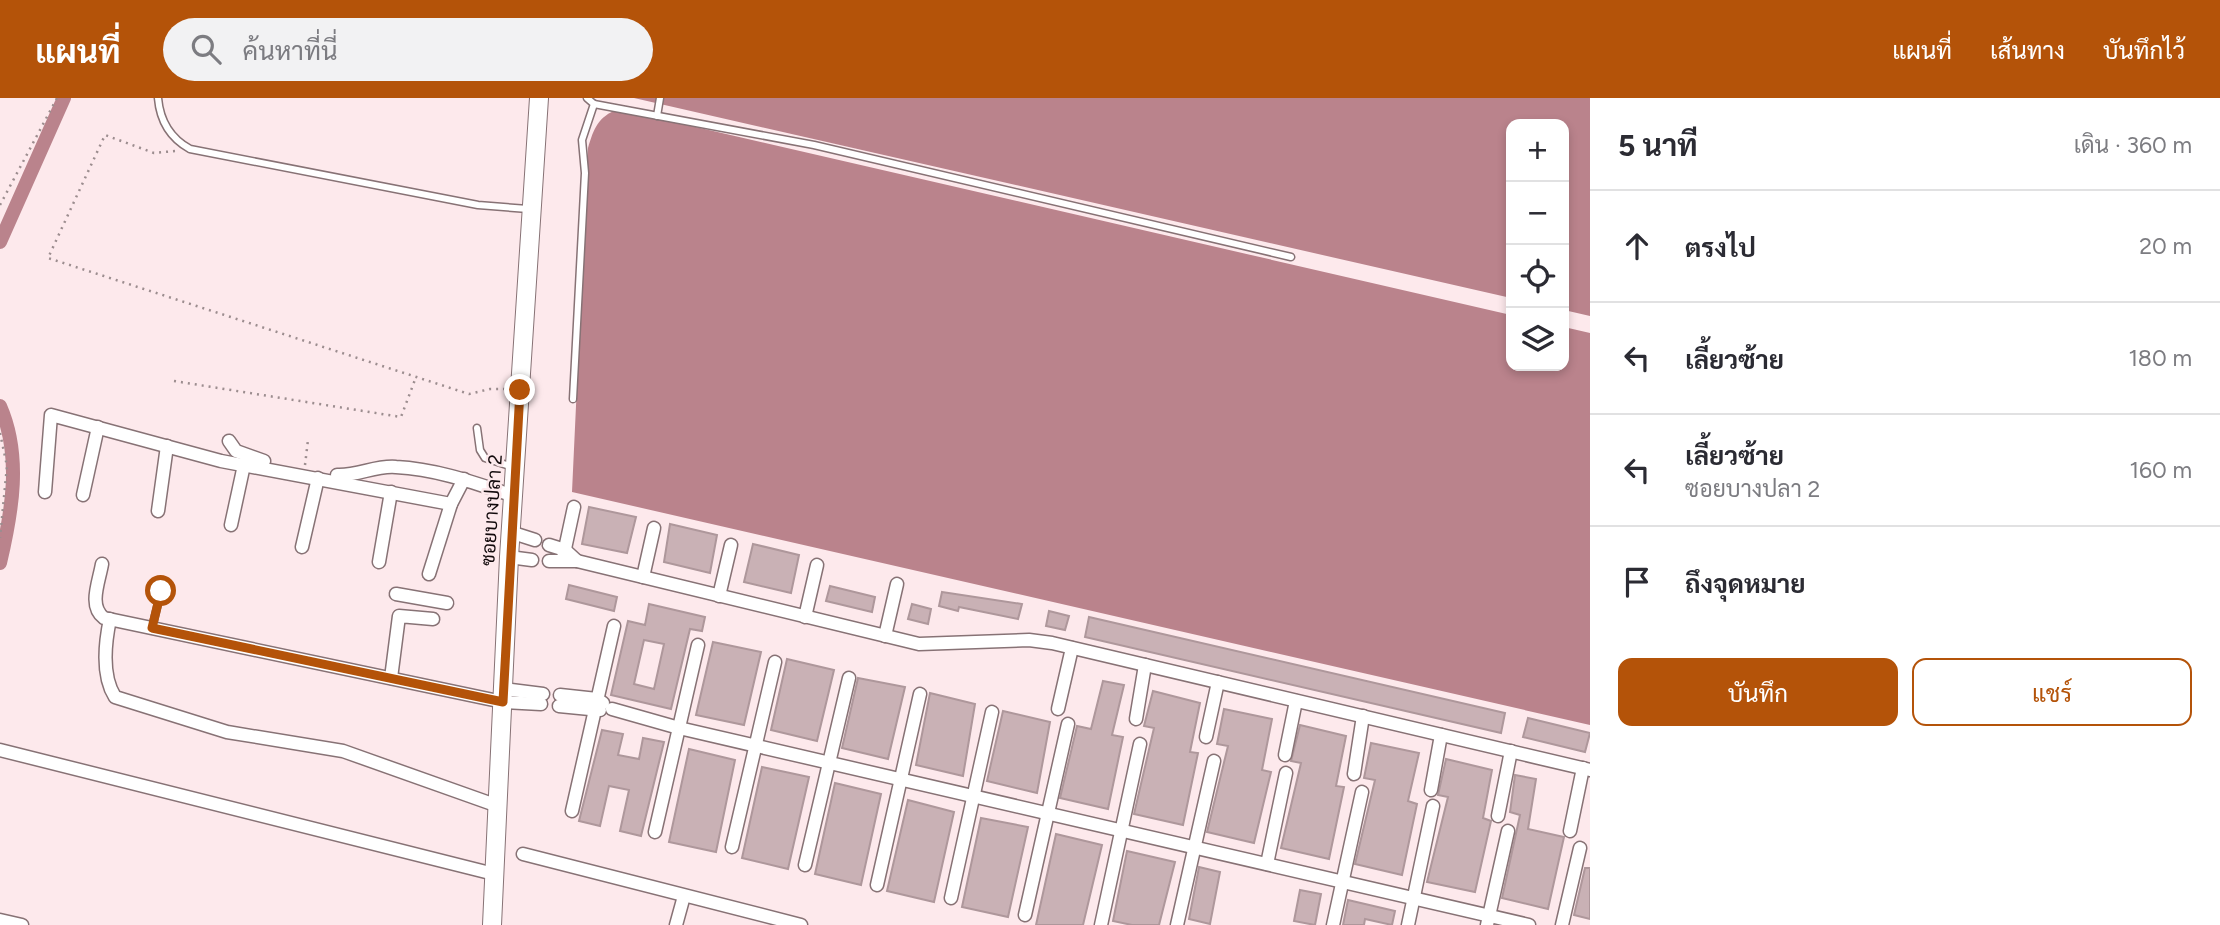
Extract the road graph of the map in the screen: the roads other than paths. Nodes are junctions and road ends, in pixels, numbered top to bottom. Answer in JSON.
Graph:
{"nodes":[{"id":1,"x":158,"y":98,"type":"edge"},
{"id":2,"x":539,"y":98,"type":"edge"},
{"id":3,"x":587,"y":98,"type":"edge"},
{"id":4,"x":660,"y":98,"type":"edge"},
{"id":5,"x":594,"y":104,"type":"junction"},
{"id":6,"x":657,"y":116,"type":"junction"},
{"id":7,"x":530,"y":209,"type":"junction"},
{"id":8,"x":1291,"y":257,"type":"dead end"},
{"id":9,"x":573,"y":399,"type":"dead end"},
{"id":10,"x":98,"y":428,"type":"junction"},
{"id":11,"x":477,"y":428,"type":"dead end"},
{"id":12,"x":229,"y":442,"type":"dead end"},
{"id":13,"x":167,"y":446,"type":"junction"},
{"id":14,"x":244,"y":465,"type":"junction"},
{"id":15,"x":515,"y":467,"type":"junction"},
{"id":16,"x":318,"y":478,"type":"junction"},
{"id":17,"x":464,"y":479,"type":"junction"},
{"id":18,"x":45,"y":492,"type":"dead end"},
{"id":19,"x":391,"y":492,"type":"junction"},
{"id":20,"x":83,"y":495,"type":"dead end"},
{"id":21,"x":514,"y":496,"type":"junction"},
{"id":22,"x":451,"y":504,"type":"junction"},
{"id":23,"x":575,"y":507,"type":"dead end"},
{"id":24,"x":158,"y":511,"type":"dead end"},
{"id":25,"x":231,"y":525,"type":"dead end"},
{"id":26,"x":654,"y":528,"type":"dead end"},
{"id":27,"x":510,"y":532,"type":"junction"},
{"id":28,"x":535,"y":540,"type":"dead end"},
{"id":29,"x":550,"y":545,"type":"dead end"},
{"id":30,"x":731,"y":545,"type":"dead end"},
{"id":31,"x":302,"y":547,"type":"dead end"},
{"id":32,"x":509,"y":556,"type":"junction"},
{"id":33,"x":559,"y":558,"type":"junction"},
{"id":34,"x":532,"y":560,"type":"dead end"},
{"id":35,"x":379,"y":562,"type":"dead end"},
{"id":36,"x":102,"y":564,"type":"dead end"},
{"id":37,"x":817,"y":565,"type":"dead end"},
{"id":38,"x":429,"y":574,"type":"dead end"},
{"id":39,"x":643,"y":578,"type":"junction"},
{"id":40,"x":897,"y":584,"type":"dead end"},
{"id":41,"x":161,"y":591,"type":"dead end"},
{"id":42,"x":396,"y":594,"type":"dead end"},
{"id":43,"x":719,"y":596,"type":"junction"},
{"id":44,"x":422,"y":598,"type":"junction"},
{"id":45,"x":446,"y":603,"type":"dead end"},
{"id":46,"x":419,"y":617,"type":"junction"},
{"id":47,"x":805,"y":617,"type":"junction"},
{"id":48,"x":433,"y":619,"type":"dead end"},
{"id":49,"x":110,"y":620,"type":"junction"},
{"id":50,"x":614,"y":626,"type":"dead end"},
{"id":51,"x":152,"y":628,"type":"junction"},
{"id":52,"x":885,"y":636,"type":"junction"},
{"id":53,"x":698,"y":645,"type":"dead end"},
{"id":54,"x":1072,"y":648,"type":"junction"},
{"id":55,"x":775,"y":662,"type":"dead end"},
{"id":56,"x":1145,"y":665,"type":"junction"},
{"id":57,"x":391,"y":678,"type":"junction"},
{"id":58,"x":849,"y":678,"type":"dead end"},
{"id":59,"x":1218,"y":682,"type":"junction"},
{"id":60,"x":920,"y":694,"type":"dead end"},
{"id":61,"x":503,"y":695,"type":"junction"},
{"id":62,"x":542,"y":699,"type":"dead end"},
{"id":63,"x":559,"y":701,"type":"dead end"},
{"id":64,"x":1296,"y":701,"type":"junction"},
{"id":65,"x":596,"y":705,"type":"junction"},
{"id":66,"x":1058,"y":709,"type":"dead end"},
{"id":67,"x":992,"y":712,"type":"dead end"},
{"id":68,"x":1363,"y":716,"type":"junction"},
{"id":69,"x":1136,"y":719,"type":"dead end"},
{"id":70,"x":1068,"y":724,"type":"dead end"},
{"id":71,"x":678,"y":728,"type":"junction"},
{"id":72,"x":1441,"y":735,"type":"junction"},
{"id":73,"x":1206,"y":737,"type":"dead end"},
{"id":74,"x":1140,"y":744,"type":"dead end"},
{"id":75,"x":756,"y":746,"type":"junction"},
{"id":76,"x":0,"y":750,"type":"edge"},
{"id":77,"x":1511,"y":751,"type":"junction"},
{"id":78,"x":1285,"y":755,"type":"dead end"},
{"id":79,"x":1214,"y":761,"type":"dead end"},
{"id":80,"x":829,"y":763,"type":"junction"},
{"id":81,"x":1587,"y":769,"type":"edge"},
{"id":82,"x":1286,"y":773,"type":"dead end"},
{"id":83,"x":1354,"y":774,"type":"dead end"},
{"id":84,"x":901,"y":779,"type":"junction"},
{"id":85,"x":1431,"y":790,"type":"dead end"},
{"id":86,"x":1362,"y":792,"type":"dead end"},
{"id":87,"x":974,"y":796,"type":"junction"},
{"id":88,"x":498,"y":806,"type":"junction"},
{"id":89,"x":1433,"y":806,"type":"dead end"},
{"id":90,"x":572,"y":811,"type":"dead end"},
{"id":91,"x":1048,"y":813,"type":"junction"},
{"id":92,"x":1498,"y":816,"type":"dead end"},
{"id":93,"x":1122,"y":831,"type":"junction"},
{"id":94,"x":1508,"y":831,"type":"dead end"},
{"id":95,"x":1570,"y":831,"type":"dead end"},
{"id":96,"x":654,"y":832,"type":"dead end"},
{"id":97,"x":732,"y":847,"type":"dead end"},
{"id":98,"x":1195,"y":847,"type":"junction"},
{"id":99,"x":1580,"y":848,"type":"dead end"},
{"id":100,"x":523,"y":854,"type":"dead end"},
{"id":101,"x":1267,"y":864,"type":"junction"},
{"id":102,"x":805,"y":865,"type":"dead end"},
{"id":103,"x":494,"y":874,"type":"junction"},
{"id":104,"x":1342,"y":882,"type":"junction"},
{"id":105,"x":877,"y":885,"type":"dead end"},
{"id":106,"x":684,"y":896,"type":"junction"},
{"id":107,"x":951,"y":898,"type":"dead end"},
{"id":108,"x":1414,"y":898,"type":"junction"},
{"id":109,"x":1025,"y":915,"type":"dead end"},
{"id":110,"x":1488,"y":920,"type":"edge"},
{"id":111,"x":492,"y":925,"type":"edge"},
{"id":112,"x":676,"y":925,"type":"edge"},
{"id":113,"x":801,"y":925,"type":"edge"},
{"id":114,"x":1101,"y":925,"type":"edge"},
{"id":115,"x":1177,"y":925,"type":"edge"},
{"id":116,"x":1333,"y":925,"type":"edge"},
{"id":117,"x":1408,"y":925,"type":"edge"},
{"id":118,"x":1529,"y":925,"type":"edge"},
{"id":119,"x":1562,"y":925,"type":"edge"}],
"edges":[{"from":1,"to":7,"type":"lane"},
{"from":2,"to":7,"type":"street","name":"ซอยบางปลา 2"},
{"from":3,"to":5,"type":"lane"},
{"from":4,"to":6,"type":"lane"},
{"from":5,"to":6,"type":"lane"},
{"from":5,"to":9,"type":"lane"},
{"from":6,"to":8,"type":"lane"},
{"from":7,"to":15,"type":"street","name":"ซอยบางปลา 2"},
{"from":10,"to":13,"type":"street"},
{"from":10,"to":18,"type":"street"},
{"from":10,"to":20,"type":"street"},
{"from":11,"to":15,"type":"lane"},
{"from":12,"to":17,"type":"street"},
{"from":13,"to":14,"type":"street"},
{"from":13,"to":24,"type":"street"},
{"from":14,"to":16,"type":"street"},
{"from":14,"to":25,"type":"street"},
{"from":15,"to":21,"type":"street","name":"ซอยบางปลา 2"},
{"from":16,"to":19,"type":"street"},
{"from":16,"to":31,"type":"street"},
{"from":17,"to":21,"type":"street"},
{"from":17,"to":22,"type":"street"},
{"from":19,"to":22,"type":"street"},
{"from":19,"to":35,"type":"street"},
{"from":21,"to":27,"type":"street","name":"ซอยบางปลา 2"},
{"from":22,"to":38,"type":"street"},
{"from":23,"to":33,"type":"street"},
{"from":26,"to":39,"type":"street"},
{"from":27,"to":28,"type":"street"},
{"from":27,"to":32,"type":"street","name":"ซอยบางปลา 2"},
{"from":29,"to":33,"type":"street"},
{"from":30,"to":43,"type":"street"},
{"from":32,"to":34,"type":"street"},
{"from":32,"to":61,"type":"street","name":"ซอยบางปลา 2"},
{"from":33,"to":39,"type":"street"},
{"from":36,"to":49,"type":"street"},
{"from":37,"to":47,"type":"street"},
{"from":39,"to":43,"type":"street"},
{"from":40,"to":52,"type":"street"},
{"from":41,"to":51,"type":"lane"},
{"from":42,"to":44,"type":"street"},
{"from":43,"to":47,"type":"street"},
{"from":44,"to":45,"type":"street"},
{"from":44,"to":46,"type":"street"},
{"from":46,"to":48,"type":"street"},
{"from":46,"to":57,"type":"street"},
{"from":47,"to":52,"type":"street"},
{"from":49,"to":51,"type":"street"},
{"from":49,"to":88,"type":"street"},
{"from":50,"to":65,"type":"street"},
{"from":51,"to":57,"type":"street"},
{"from":52,"to":54,"type":"street"},
{"from":53,"to":71,"type":"street"},
{"from":54,"to":56,"type":"street"},
{"from":54,"to":66,"type":"street"},
{"from":55,"to":75,"type":"street"},
{"from":56,"to":59,"type":"street"},
{"from":56,"to":69,"type":"street"},
{"from":57,"to":61,"type":"street"},
{"from":58,"to":80,"type":"street"},
{"from":59,"to":64,"type":"street"},
{"from":59,"to":73,"type":"street"},
{"from":60,"to":84,"type":"street"},
{"from":61,"to":62,"type":"street"},
{"from":61,"to":88,"type":"street","name":"ซอยบางปลา 2"},
{"from":63,"to":65,"type":"street"},
{"from":64,"to":68,"type":"street"},
{"from":64,"to":78,"type":"street"},
{"from":65,"to":71,"type":"street"},
{"from":65,"to":90,"type":"street"},
{"from":67,"to":87,"type":"street"},
{"from":68,"to":72,"type":"street"},
{"from":68,"to":83,"type":"street"},
{"from":70,"to":91,"type":"street"},
{"from":71,"to":75,"type":"street"},
{"from":71,"to":96,"type":"street"},
{"from":72,"to":77,"type":"street"},
{"from":72,"to":85,"type":"street"},
{"from":74,"to":93,"type":"street"},
{"from":75,"to":80,"type":"street"},
{"from":75,"to":97,"type":"street"},
{"from":76,"to":103,"type":"street"},
{"from":77,"to":81,"type":"street"},
{"from":77,"to":92,"type":"street"},
{"from":79,"to":98,"type":"street"},
{"from":80,"to":84,"type":"street"},
{"from":80,"to":102,"type":"street"},
{"from":81,"to":95,"type":"street"},
{"from":82,"to":101,"type":"street"},
{"from":84,"to":87,"type":"street"},
{"from":84,"to":105,"type":"street"},
{"from":86,"to":104,"type":"street"},
{"from":87,"to":91,"type":"street"},
{"from":87,"to":107,"type":"street"},
{"from":88,"to":103,"type":"street","name":"ซอยบางปลา 2"},
{"from":89,"to":108,"type":"street"},
{"from":91,"to":93,"type":"street"},
{"from":91,"to":109,"type":"street"},
{"from":93,"to":98,"type":"street"},
{"from":93,"to":114,"type":"street"},
{"from":94,"to":110,"type":"street"},
{"from":98,"to":101,"type":"street"},
{"from":98,"to":115,"type":"street"},
{"from":99,"to":119,"type":"street"},
{"from":100,"to":106,"type":"street"},
{"from":101,"to":104,"type":"street"},
{"from":103,"to":111,"type":"street","name":"ซอยบางปลา 2"},
{"from":104,"to":108,"type":"street"},
{"from":104,"to":116,"type":"street"},
{"from":106,"to":112,"type":"street"},
{"from":106,"to":113,"type":"street"},
{"from":108,"to":110,"type":"street"},
{"from":108,"to":117,"type":"street"},
{"from":110,"to":118,"type":"street"}]}
